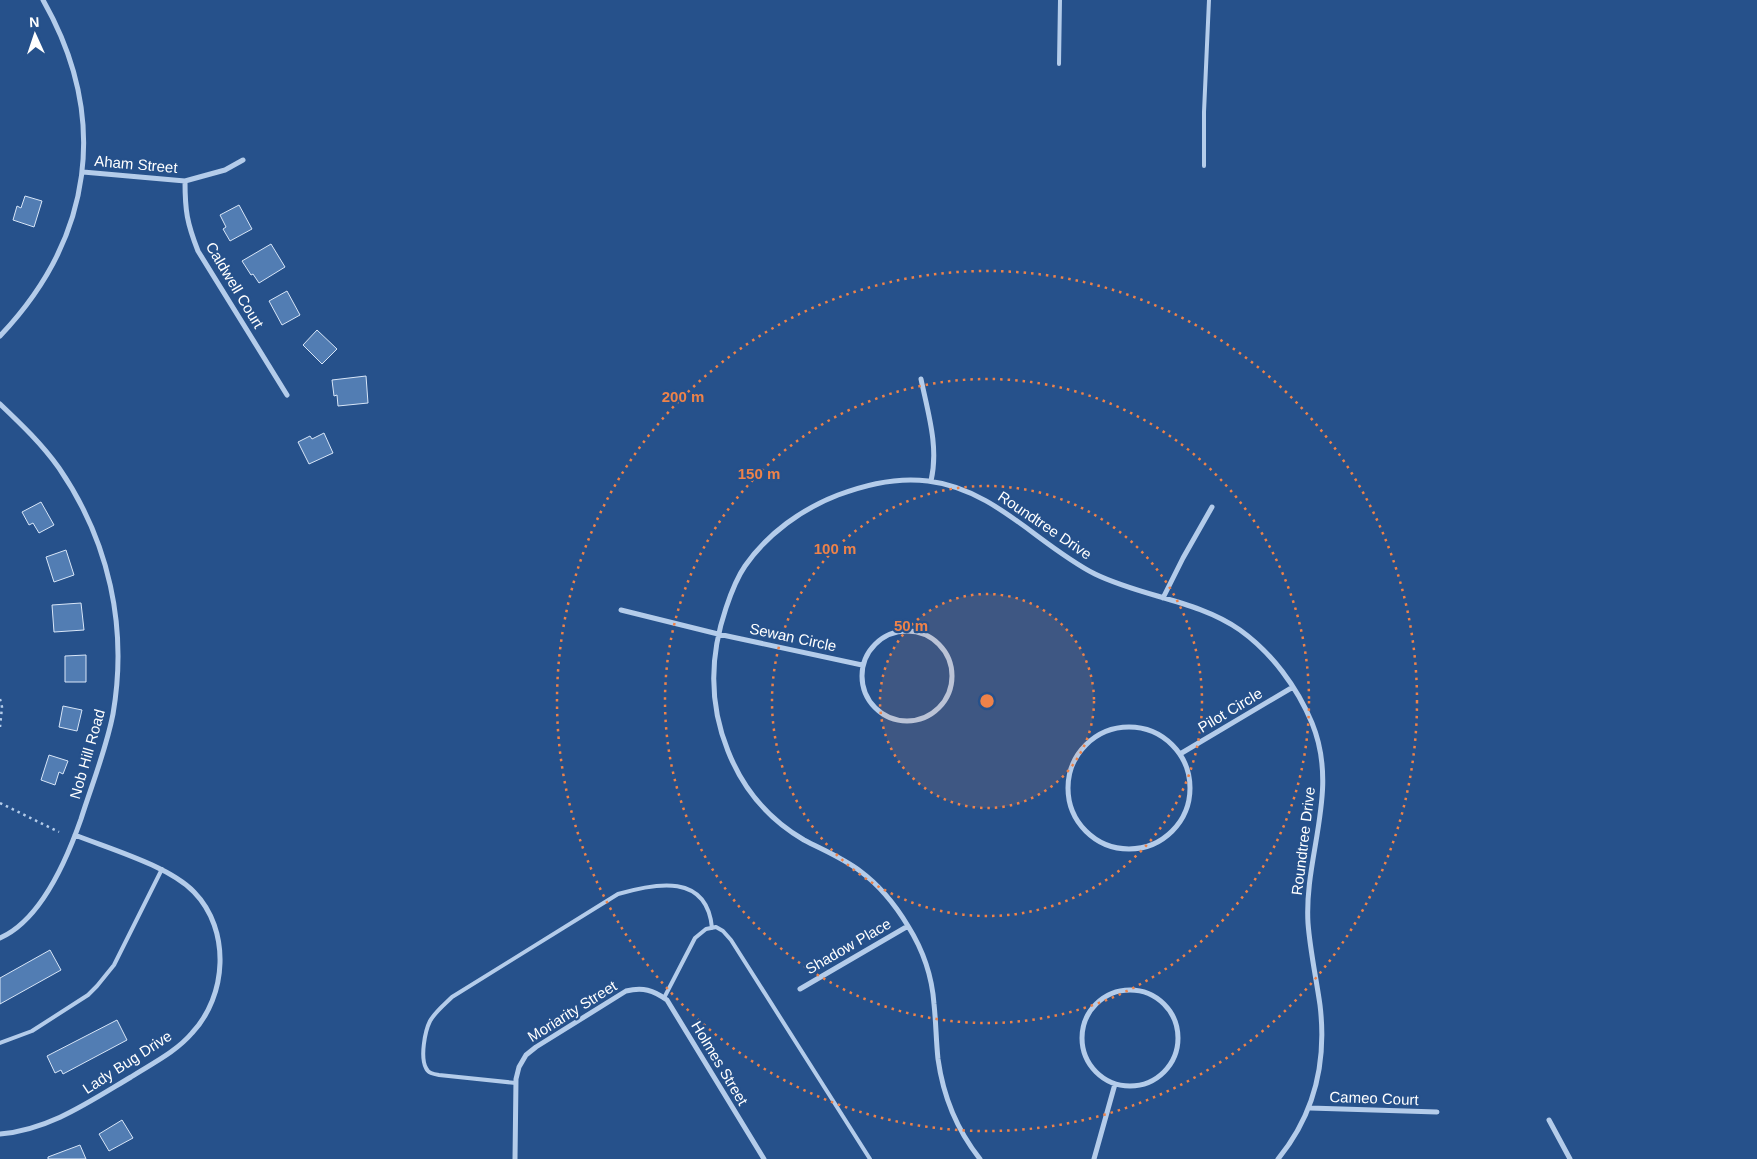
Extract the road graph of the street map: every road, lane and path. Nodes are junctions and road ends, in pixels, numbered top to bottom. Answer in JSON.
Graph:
{"nodes":[{"id":1,"x":43,"y":0,"type":"edge"},
{"id":2,"x":1060,"y":0,"type":"edge"},
{"id":3,"x":1209,"y":0,"type":"edge"},
{"id":4,"x":1058,"y":64,"type":"dead end"},
{"id":5,"x":243,"y":160,"type":"dead end"},
{"id":6,"x":1204,"y":166,"type":"dead end"},
{"id":7,"x":83,"y":172,"type":"junction"},
{"id":8,"x":185,"y":181,"type":"junction"},
{"id":9,"x":0,"y":336,"type":"edge"},
{"id":10,"x":921,"y":378,"type":"dead end"},
{"id":11,"x":287,"y":395,"type":"dead end"},
{"id":12,"x":0,"y":404,"type":"edge"},
{"id":13,"x":932,"y":481,"type":"junction"},
{"id":14,"x":1212,"y":507,"type":"dead end"},
{"id":15,"x":1163,"y":598,"type":"junction"},
{"id":16,"x":621,"y":610,"type":"dead end"},
{"id":17,"x":718,"y":634,"type":"junction"},
{"id":18,"x":862,"y":665,"type":"junction"},
{"id":19,"x":1293,"y":687,"type":"junction"},
{"id":20,"x":0,"y":699,"type":"edge"},
{"id":21,"x":0,"y":727,"type":"edge"},
{"id":22,"x":1180,"y":754,"type":"junction"},
{"id":23,"x":0,"y":803,"type":"edge"},
{"id":24,"x":60,"y":832,"type":"dead end"},
{"id":25,"x":75,"y":835,"type":"junction"},
{"id":26,"x":162,"y":869,"type":"junction"},
{"id":27,"x":908,"y":926,"type":"junction"},
{"id":28,"x":712,"y":928,"type":"junction"},
{"id":29,"x":0,"y":938,"type":"edge"},
{"id":30,"x":648,"y":989,"type":"joint"},
{"id":31,"x":800,"y":989,"type":"dead end"},
{"id":32,"x":664,"y":998,"type":"junction"},
{"id":33,"x":0,"y":1043,"type":"edge"},
{"id":34,"x":516,"y":1083,"type":"junction"},
{"id":35,"x":1116,"y":1084,"type":"junction"},
{"id":36,"x":1310,"y":1108,"type":"junction"},
{"id":37,"x":1437,"y":1112,"type":"dead end"},
{"id":38,"x":1549,"y":1120,"type":"dead end"},
{"id":39,"x":0,"y":1134,"type":"edge"},
{"id":40,"x":515,"y":1159,"type":"edge"},
{"id":41,"x":764,"y":1159,"type":"edge"},
{"id":42,"x":870,"y":1159,"type":"edge"},
{"id":43,"x":980,"y":1159,"type":"edge"},
{"id":44,"x":1094,"y":1159,"type":"edge"},
{"id":45,"x":1278,"y":1159,"type":"edge"},
{"id":46,"x":1570,"y":1159,"type":"edge"}],
"edges":[{"from":1,"to":7,"type":"street"},
{"from":2,"to":4,"type":"lane"},
{"from":3,"to":6,"type":"lane"},
{"from":5,"to":8,"type":"street","name":"Aham Street"},
{"from":7,"to":8,"type":"street","name":"Aham Street"},
{"from":7,"to":9,"type":"street"},
{"from":8,"to":11,"type":"street","name":"Caldwell Court"},
{"from":10,"to":13,"type":"street"},
{"from":12,"to":25,"type":"street","name":"Nob Hill Road"},
{"from":13,"to":15,"type":"street","name":"Roundtree Drive"},
{"from":13,"to":17,"type":"street","name":"Roundtree Drive"},
{"from":14,"to":15,"type":"street"},
{"from":15,"to":19,"type":"street","name":"Roundtree Drive"},
{"from":16,"to":17,"type":"street","name":"Sewan Circle"},
{"from":17,"to":18,"type":"street","name":"Sewan Circle"},
{"from":17,"to":27,"type":"street","name":"Roundtree Drive"},
{"from":18,"to":18,"type":"street"},
{"from":19,"to":22,"type":"street","name":"Pilot Circle"},
{"from":19,"to":36,"type":"street","name":"Roundtree Drive"},
{"from":20,"to":21,"type":"path"},
{"from":22,"to":22,"type":"street"},
{"from":23,"to":24,"type":"path"},
{"from":25,"to":26,"type":"street","name":"Lady Bug Drive"},
{"from":25,"to":29,"type":"street","name":"Nob Hill Road"},
{"from":26,"to":33,"type":"lane"},
{"from":26,"to":39,"type":"street","name":"Lady Bug Drive"},
{"from":27,"to":31,"type":"street","name":"Shadow Place"},
{"from":27,"to":43,"type":"street","name":"Roundtree Drive"},
{"from":28,"to":32,"type":"lane"},
{"from":28,"to":34,"type":"lane"},
{"from":28,"to":42,"type":"lane"},
{"from":30,"to":32,"type":"street","name":"Holmes Street"},
{"from":30,"to":34,"type":"street","name":"Moriarity Street"},
{"from":32,"to":41,"type":"street","name":"Holmes Street"},
{"from":34,"to":40,"type":"street","name":"Moriarity Street"},
{"from":35,"to":35,"type":"street"},
{"from":35,"to":44,"type":"street"},
{"from":36,"to":37,"type":"street","name":"Cameo Court"},
{"from":36,"to":45,"type":"street","name":"Roundtree Drive"},
{"from":38,"to":46,"type":"street"}]}
